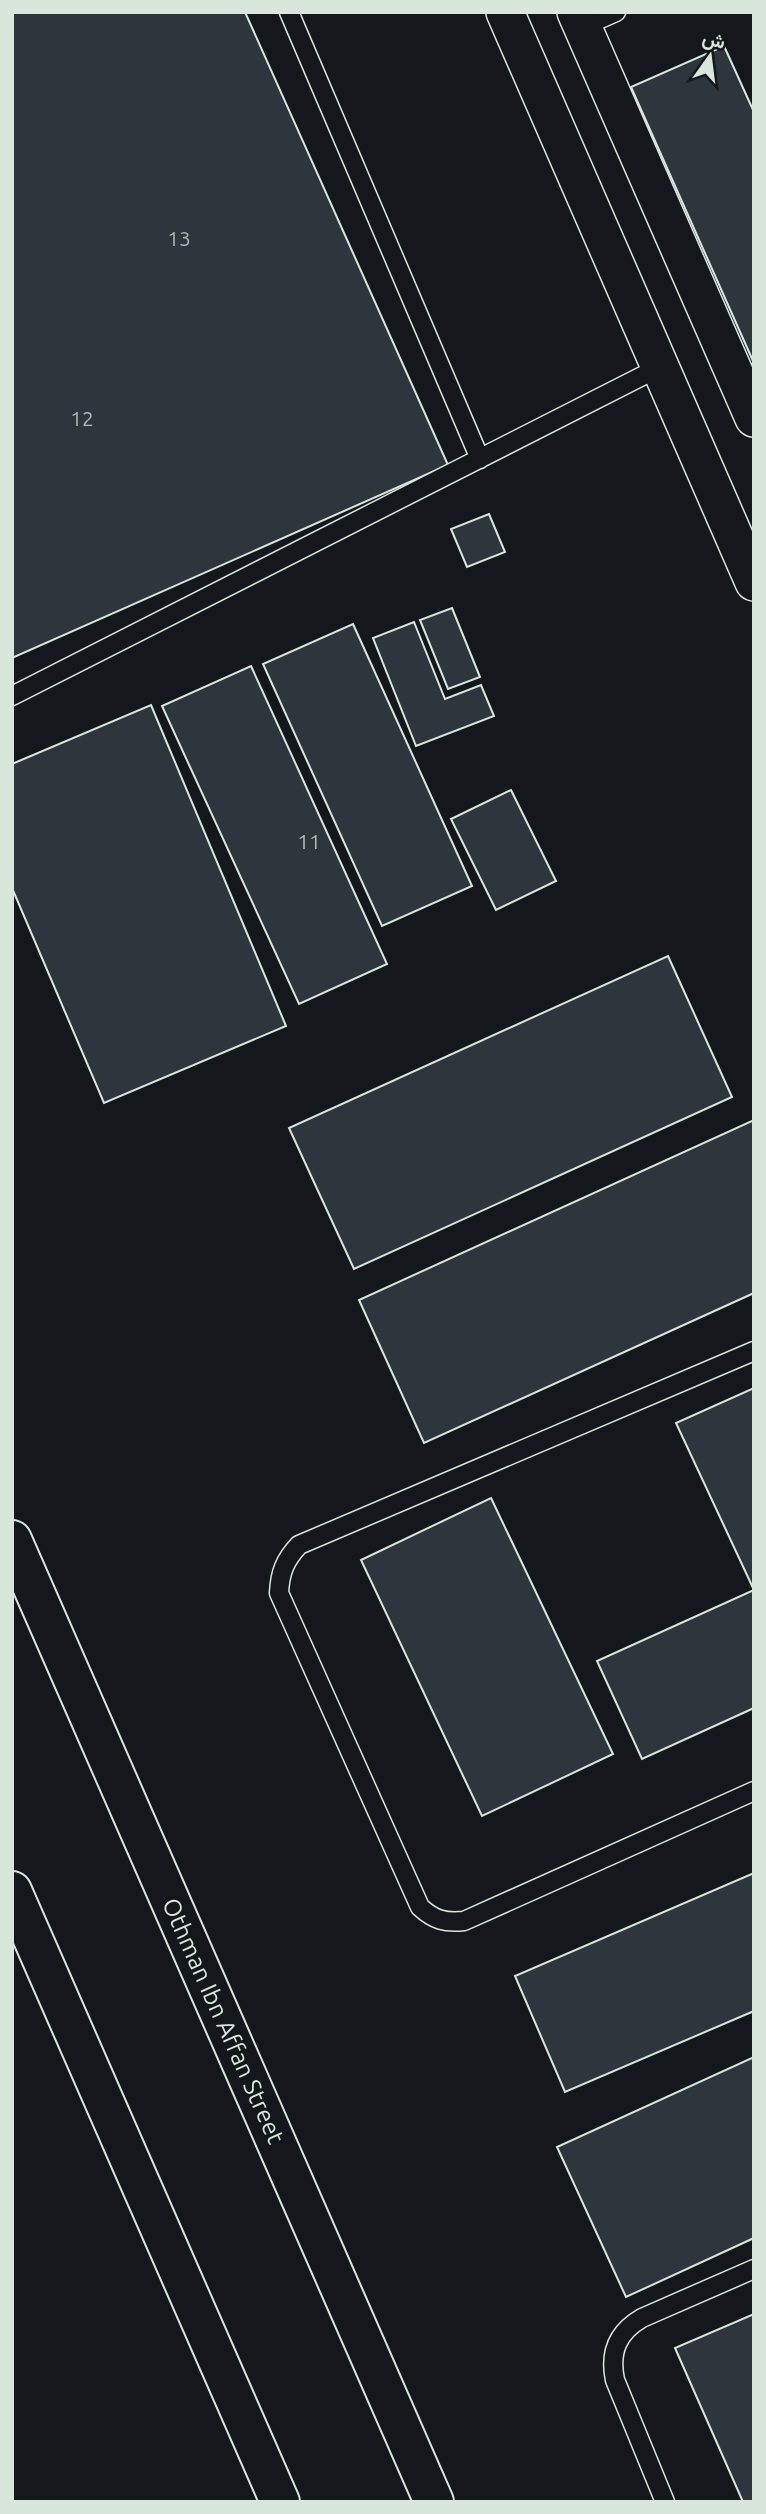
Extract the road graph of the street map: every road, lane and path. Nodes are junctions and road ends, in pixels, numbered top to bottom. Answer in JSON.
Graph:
{"nodes":[{"id":1,"x":289,"y":12,"type":"edge"},
{"id":2,"x":505,"y":12,"type":"edge"},
{"id":3,"x":616,"y":12,"type":"edge"},
{"id":4,"x":579,"y":20,"type":"edge"},
{"id":5,"x":660,"y":368,"type":"junction"},
{"id":6,"x":752,"y":408,"type":"edge"},
{"id":7,"x":480,"y":459,"type":"junction"},
{"id":8,"x":754,"y":582,"type":"edge"},
{"id":9,"x":12,"y":696,"type":"edge"},
{"id":10,"x":754,"y":1351,"type":"edge"},
{"id":11,"x":12,"y":1540,"type":"edge"},
{"id":12,"x":754,"y":1791,"type":"edge"},
{"id":13,"x":12,"y":1891,"type":"edge"},
{"id":14,"x":754,"y":2269,"type":"edge"},
{"id":15,"x":280,"y":2502,"type":"edge"},
{"id":16,"x":434,"y":2502,"type":"edge"},
{"id":17,"x":665,"y":2502,"type":"edge"}],
"edges":[{"from":1,"to":7,"type":"lane"},
{"from":2,"to":5,"type":"street"},
{"from":3,"to":4,"type":"lane"},
{"from":4,"to":6,"type":"street"},
{"from":5,"to":7,"type":"lane"},
{"from":5,"to":8,"type":"street"},
{"from":7,"to":9,"type":"lane"},
{"from":10,"to":12,"type":"lane"},
{"from":11,"to":16,"type":"main road","name":"Othman Ibn Affan Street"},
{"from":13,"to":15,"type":"main road"},
{"from":14,"to":17,"type":"lane"}]}
